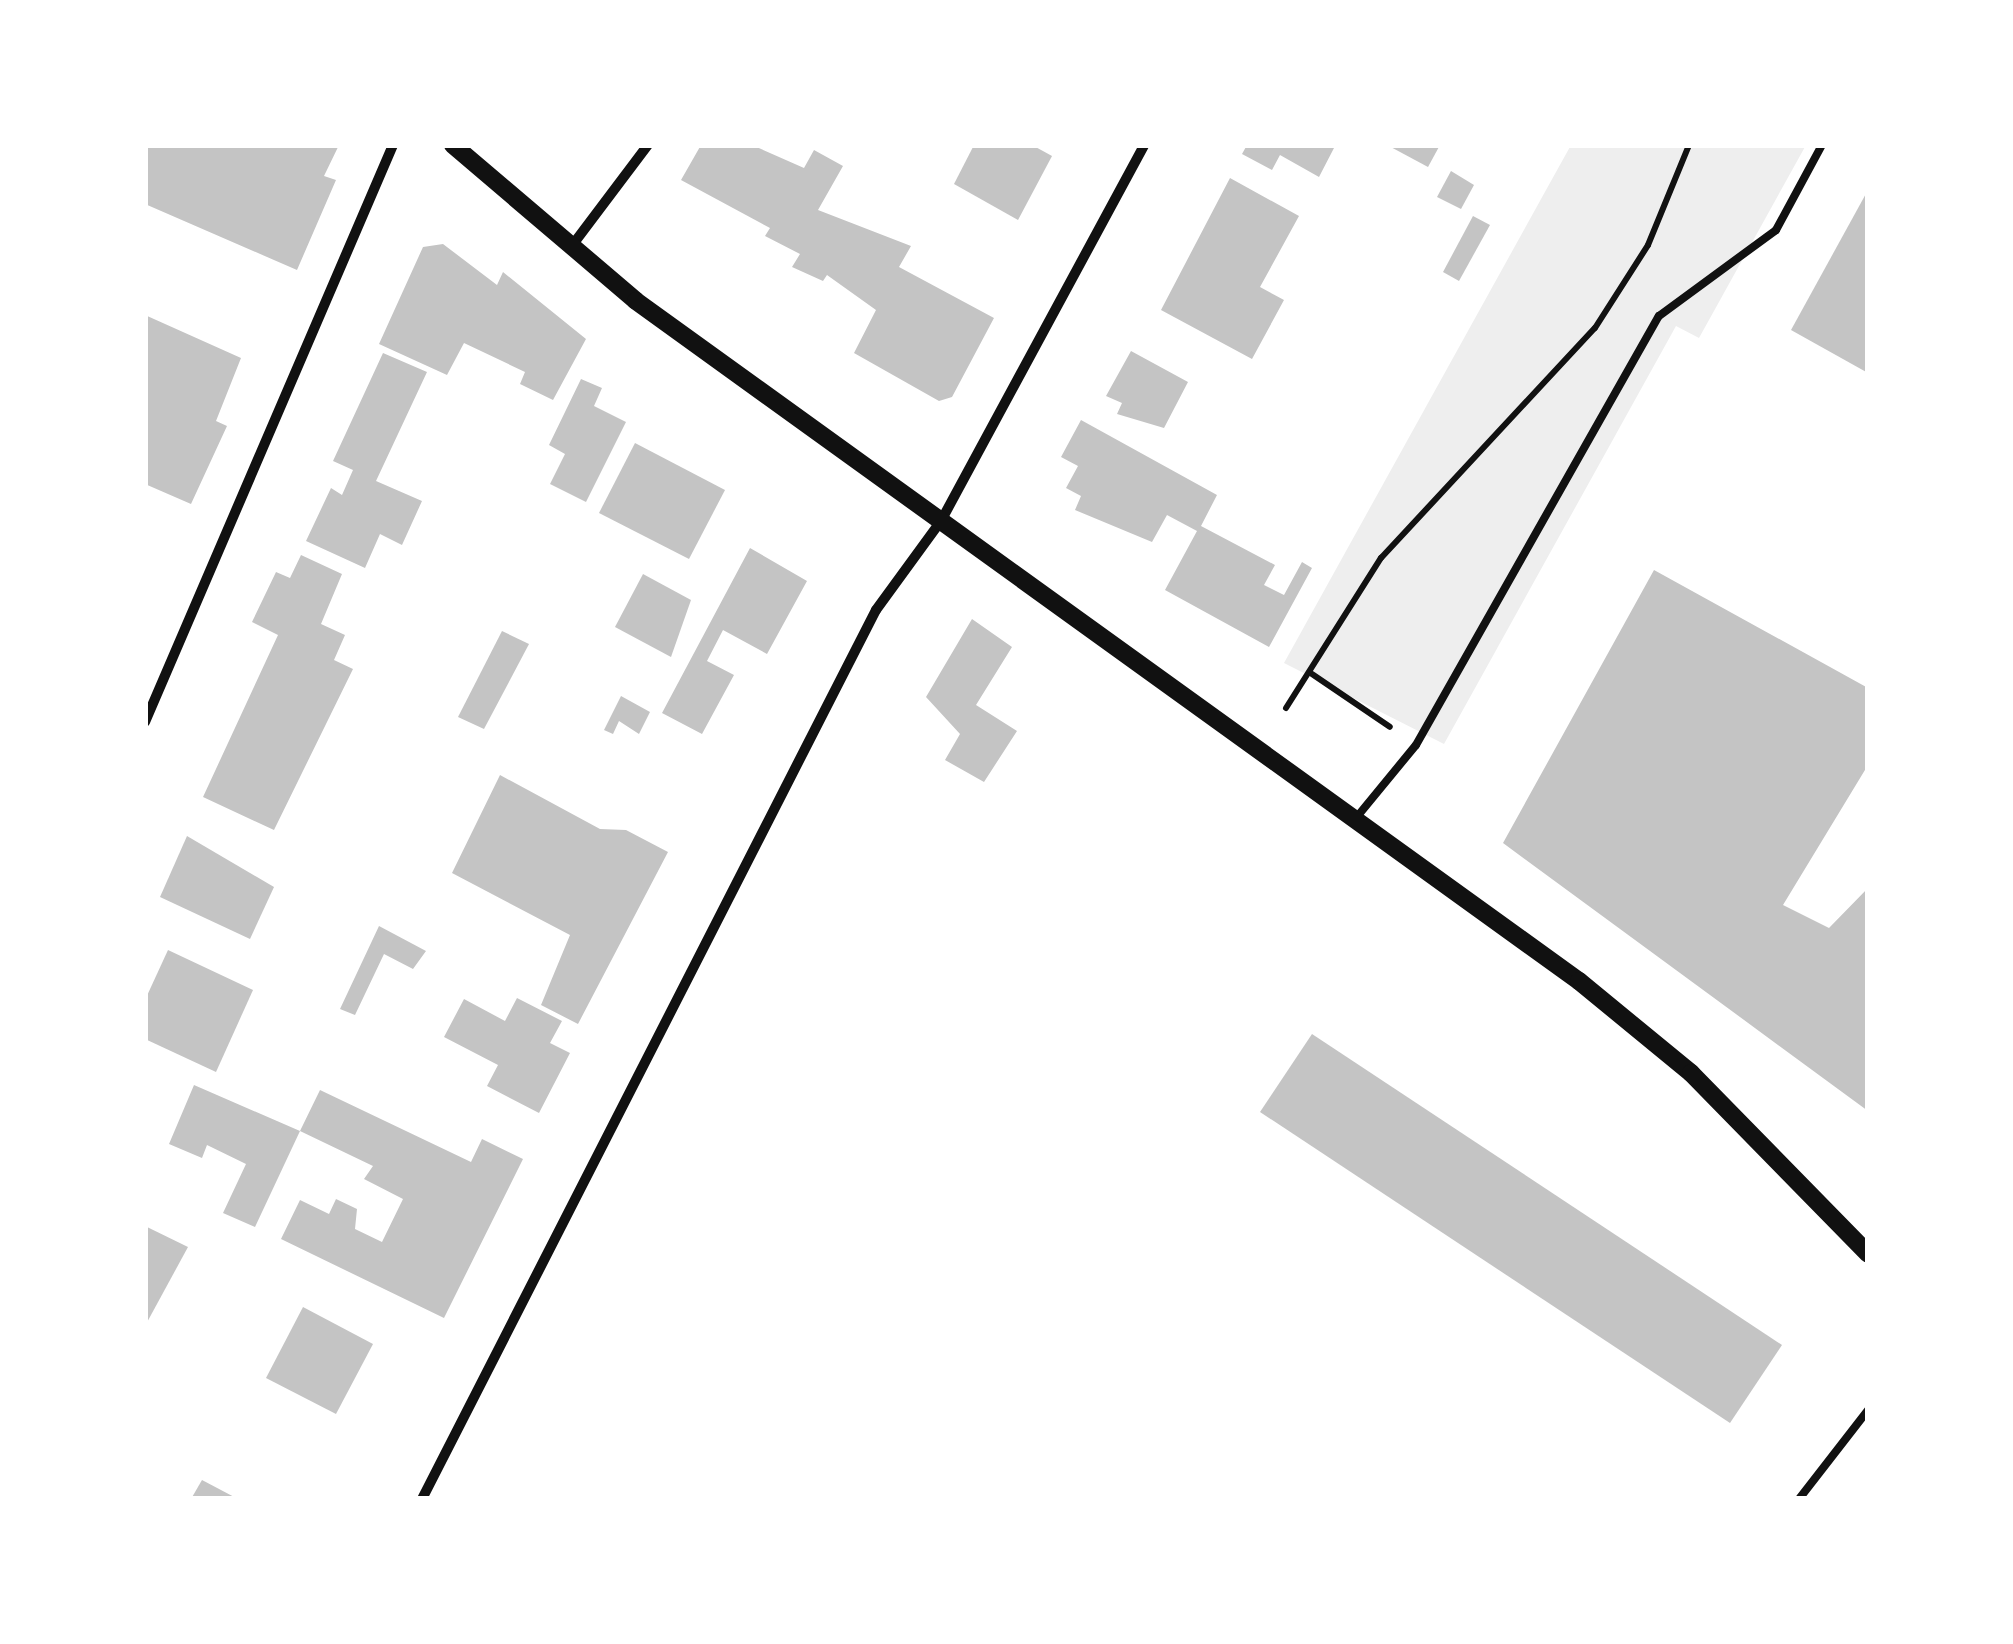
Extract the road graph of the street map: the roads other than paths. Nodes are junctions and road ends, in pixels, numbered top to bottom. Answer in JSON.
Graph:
{"nodes":[{"id":1,"x":393,"y":145,"type":"edge"},
{"id":2,"x":453,"y":145,"type":"edge"},
{"id":3,"x":648,"y":145,"type":"edge"},
{"id":4,"x":1144,"y":145,"type":"edge"},
{"id":5,"x":1822,"y":145,"type":"edge"},
{"id":6,"x":570,"y":248,"type":"junction"},
{"id":7,"x":941,"y":521,"type":"junction"},
{"id":8,"x":145,"y":722,"type":"edge"},
{"id":9,"x":1356,"y":818,"type":"junction"},
{"id":10,"x":1868,"y":1254,"type":"edge"},
{"id":11,"x":1868,"y":1410,"type":"edge"},
{"id":12,"x":422,"y":1499,"type":"edge"},
{"id":13,"x":1800,"y":1499,"type":"edge"}],
"edges":[{"from":1,"to":8,"type":"street"},
{"from":2,"to":6,"type":"street"},
{"from":3,"to":6,"type":"street"},
{"from":4,"to":7,"type":"street"},
{"from":5,"to":9,"type":"lane"},
{"from":6,"to":7,"type":"street"},
{"from":7,"to":9,"type":"street"},
{"from":7,"to":12,"type":"street"},
{"from":9,"to":10,"type":"street"},
{"from":11,"to":13,"type":"lane"}]}
